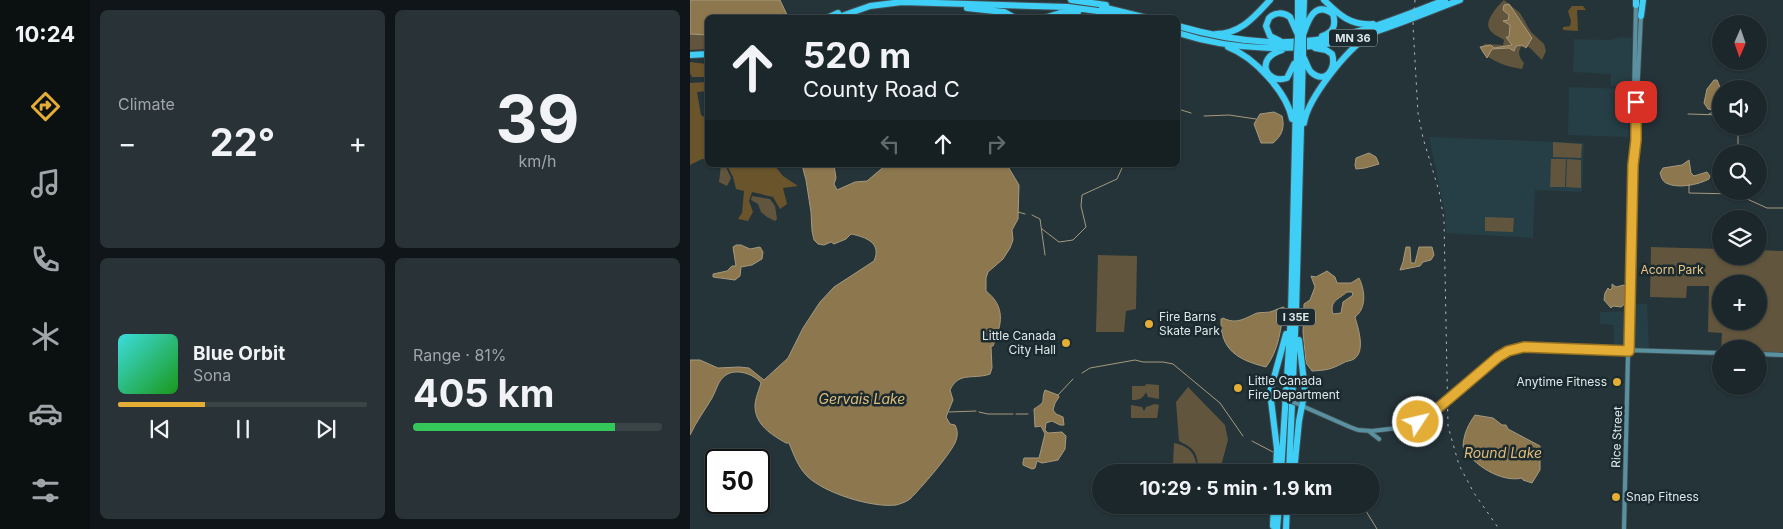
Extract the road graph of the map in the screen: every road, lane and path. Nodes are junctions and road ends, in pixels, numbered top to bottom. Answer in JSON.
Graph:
{"nodes":[{"id":1,"x":897,"y":0,"type":"edge"},
{"id":2,"x":938,"y":0,"type":"edge"},
{"id":3,"x":947,"y":0,"type":"edge"},
{"id":4,"x":1071,"y":0,"type":"edge"},
{"id":5,"x":1270,"y":0,"type":"edge"},
{"id":6,"x":1298,"y":0,"type":"edge"},
{"id":7,"x":1304,"y":0,"type":"edge"},
{"id":8,"x":1324,"y":0,"type":"edge"},
{"id":9,"x":1446,"y":0,"type":"edge"},
{"id":10,"x":1460,"y":0,"type":"edge"},
{"id":11,"x":915,"y":1,"type":"edge"},
{"id":12,"x":1638,"y":1,"type":"edge"},
{"id":13,"x":836,"y":15,"type":"edge"},
{"id":14,"x":844,"y":15,"type":"edge"},
{"id":15,"x":1010,"y":15,"type":"edge"},
{"id":16,"x":1053,"y":15,"type":"edge"},
{"id":17,"x":1117,"y":15,"type":"joint"},
{"id":18,"x":1136,"y":15,"type":"edge"},
{"id":19,"x":1138,"y":15,"type":"edge"},
{"id":20,"x":1641,"y":16,"type":"joint"},
{"id":21,"x":1394,"y":22,"type":"junction"},
{"id":22,"x":1180,"y":27,"type":"edge"},
{"id":23,"x":1200,"y":33,"type":"junction"},
{"id":24,"x":1180,"y":34,"type":"edge"},
{"id":25,"x":1300,"y":34,"type":"junction"},
{"id":26,"x":1213,"y":42,"type":"junction"},
{"id":27,"x":1309,"y":44,"type":"junction"},
{"id":28,"x":1293,"y":45,"type":"junction"},
{"id":29,"x":1301,"y":55,"type":"junction"},
{"id":30,"x":690,"y":56,"type":"edge"},
{"id":31,"x":705,"y":57,"type":"edge"},
{"id":32,"x":1301,"y":136,"type":"junction"},
{"id":33,"x":1295,"y":142,"type":"junction"},
{"id":34,"x":1633,"y":165,"type":"junction"},
{"id":35,"x":1293,"y":313,"type":"junction"},
{"id":36,"x":1629,"y":351,"type":"junction"},
{"id":37,"x":1712,"y":353,"type":"edge"},
{"id":38,"x":1767,"y":354,"type":"edge"},
{"id":39,"x":1783,"y":355,"type":"edge"},
{"id":40,"x":1270,"y":392,"type":"junction"},
{"id":41,"x":1300,"y":405,"type":"junction"},
{"id":42,"x":1365,"y":431,"type":"junction"},
{"id":43,"x":1379,"y":439,"type":"dead end"},
{"id":44,"x":1276,"y":464,"type":"edge"},
{"id":45,"x":1282,"y":464,"type":"edge"},
{"id":46,"x":1289,"y":464,"type":"edge"},
{"id":47,"x":1295,"y":464,"type":"edge"},
{"id":48,"x":1274,"y":514,"type":"edge"},
{"id":49,"x":1279,"y":514,"type":"edge"},
{"id":50,"x":1273,"y":529,"type":"edge"},
{"id":51,"x":1278,"y":529,"type":"edge"},
{"id":52,"x":1624,"y":529,"type":"edge"}],
"edges":[{"from":1,"to":13,"type":"highway"},
{"from":2,"to":3,"type":"highway"},
{"from":2,"to":11,"type":"highway"},
{"from":2,"to":18,"type":"highway"},
{"from":4,"to":19,"type":"highway"},
{"from":5,"to":23,"type":"highway"},
{"from":6,"to":25,"type":"highway","number":"I 35E"},
{"from":7,"to":25,"type":"highway","number":"I 35E"},
{"from":8,"to":21,"type":"highway"},
{"from":9,"to":21,"type":"highway","number":"MN 36"},
{"from":10,"to":21,"type":"highway","number":"MN 36"},
{"from":11,"to":14,"type":"highway"},
{"from":11,"to":15,"type":"highway"},
{"from":11,"to":17,"type":"highway"},
{"from":12,"to":20,"type":"highway"},
{"from":12,"to":34,"type":"main road","name":"Rice Street"},
{"from":16,"to":17,"type":"highway"},
{"from":20,"to":34,"type":"main road","name":"Rice Street"},
{"from":21,"to":27,"type":"highway","number":"MN 36"},
{"from":21,"to":32,"type":"highway"},
{"from":22,"to":23,"type":"highway","number":"MN 36"},
{"from":23,"to":28,"type":"highway","number":"MN 36"},
{"from":24,"to":26,"type":"highway","number":"MN 36"},
{"from":25,"to":27,"type":"highway"},
{"from":25,"to":28,"type":"highway"},
{"from":25,"to":29,"type":"highway","number":"I 35E","bridge":true},
{"from":26,"to":28,"type":"highway","number":"MN 36"},
{"from":26,"to":33,"type":"highway"},
{"from":27,"to":28,"type":"highway","number":"MN 36"},
{"from":27,"to":29,"type":"highway"},
{"from":28,"to":29,"type":"highway"},
{"from":29,"to":32,"type":"highway","number":"I 35E"},
{"from":29,"to":33,"type":"highway","number":"I 35E"},
{"from":30,"to":31,"type":"highway"},
{"from":32,"to":35,"type":"highway","number":"I 35E"},
{"from":33,"to":35,"type":"highway","number":"I 35E"},
{"from":34,"to":36,"type":"main road","name":"Rice Street"},
{"from":35,"to":40,"type":"highway"},
{"from":35,"to":41,"type":"highway"},
{"from":35,"to":45,"type":"highway","number":"I 35E"},
{"from":35,"to":46,"type":"highway","number":"I 35E"},
{"from":36,"to":37,"type":"main road"},
{"from":36,"to":42,"type":"main road"},
{"from":36,"to":52,"type":"main road","name":"Rice Street"},
{"from":38,"to":39,"type":"main road"},
{"from":40,"to":41,"type":"main road","bridge":true},
{"from":40,"to":44,"type":"highway"},
{"from":41,"to":42,"type":"main road"},
{"from":41,"to":47,"type":"highway"},
{"from":42,"to":43,"type":"main road"},
{"from":48,"to":50,"type":"highway"},
{"from":49,"to":51,"type":"highway"}]}
